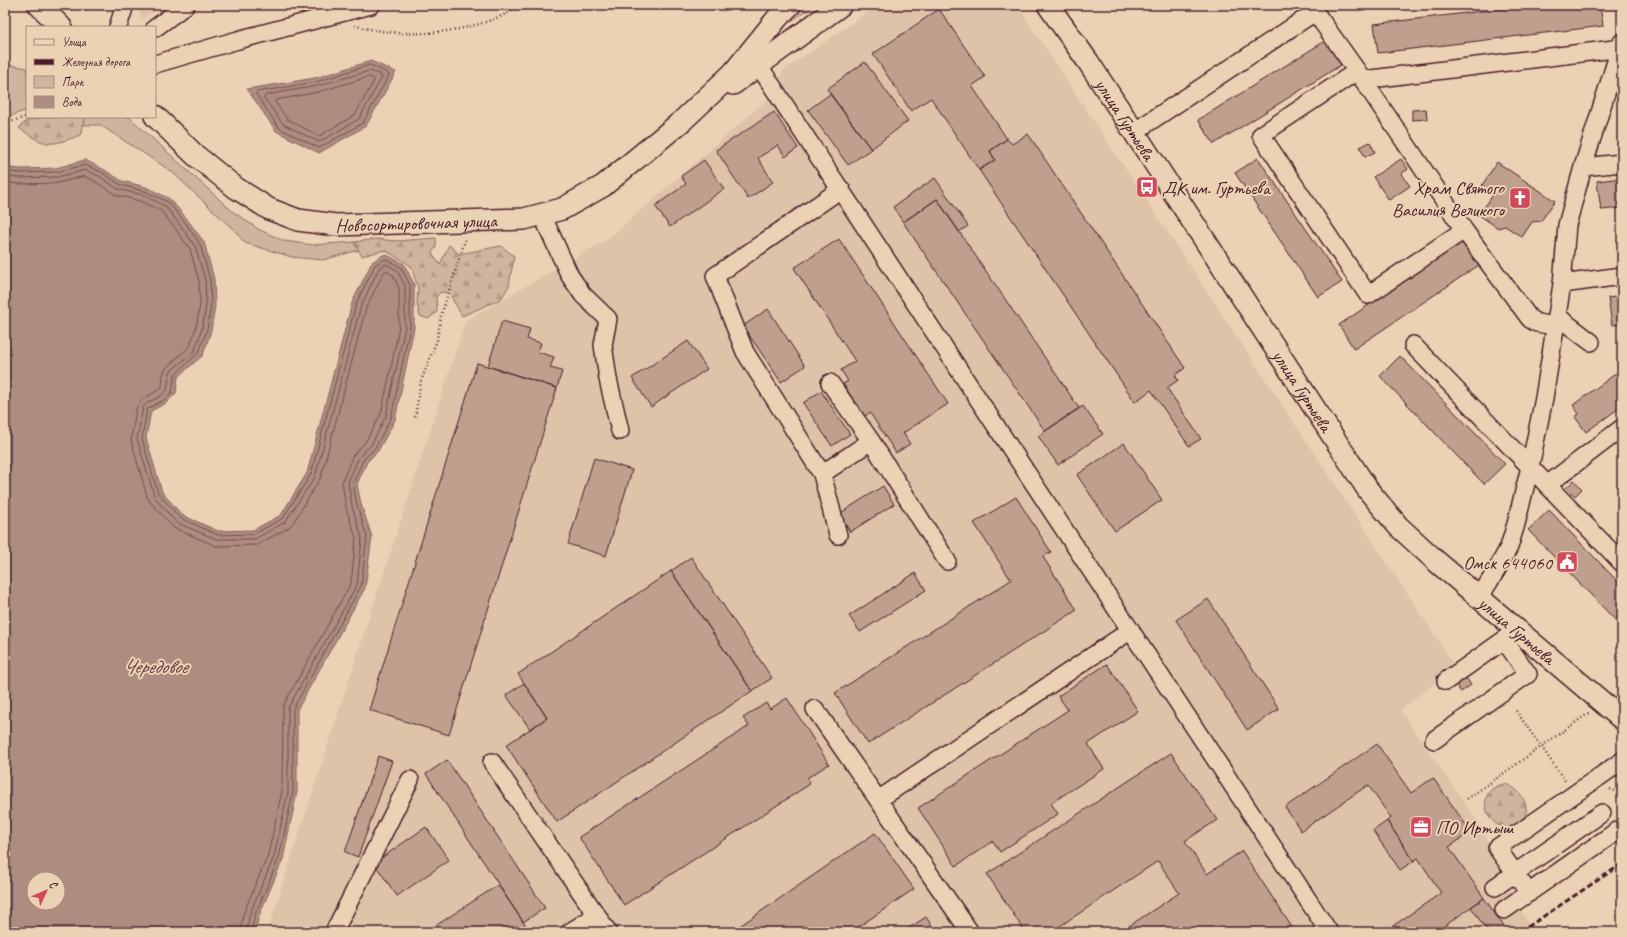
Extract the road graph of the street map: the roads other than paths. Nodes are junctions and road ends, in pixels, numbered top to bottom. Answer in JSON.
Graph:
{"nodes":[{"id":1,"x":39,"y":5,"type":"edge"},
{"id":2,"x":125,"y":5,"type":"edge"},
{"id":3,"x":186,"y":5,"type":"edge"},
{"id":4,"x":371,"y":5,"type":"edge"},
{"id":5,"x":790,"y":5,"type":"edge"},
{"id":6,"x":841,"y":5,"type":"edge"},
{"id":7,"x":1048,"y":5,"type":"edge"},
{"id":8,"x":1312,"y":8,"type":"edge"},
{"id":9,"x":59,"y":26,"type":"edge"},
{"id":10,"x":118,"y":26,"type":"edge"},
{"id":11,"x":156,"y":27,"type":"edge"},
{"id":12,"x":1621,"y":46,"type":"edge"},
{"id":13,"x":156,"y":64,"type":"edge"},
{"id":14,"x":759,"y":66,"type":"junction"},
{"id":15,"x":1360,"y":75,"type":"junction"},
{"id":16,"x":156,"y":117,"type":"edge"},
{"id":17,"x":682,"y":121,"type":"junction"},
{"id":18,"x":1134,"y":132,"type":"junction"},
{"id":19,"x":1622,"y":162,"type":"edge"},
{"id":20,"x":1584,"y":167,"type":"junction"},
{"id":21,"x":841,"y":190,"type":"junction"},
{"id":22,"x":542,"y":215,"type":"junction"},
{"id":23,"x":1464,"y":230,"type":"junction"},
{"id":24,"x":1622,"y":276,"type":"edge"},
{"id":25,"x":1562,"y":284,"type":"junction"},
{"id":26,"x":1556,"y":321,"type":"junction"},
{"id":27,"x":1590,"y":342,"type":"dead end"},
{"id":28,"x":1413,"y":346,"type":"dead end"},
{"id":29,"x":830,"y":383,"type":"dead end"},
{"id":30,"x":1622,"y":428,"type":"edge"},
{"id":31,"x":620,"y":430,"type":"dead end"},
{"id":32,"x":871,"y":441,"type":"junction"},
{"id":33,"x":1530,"y":467,"type":"junction"},
{"id":34,"x":822,"y":474,"type":"junction"},
{"id":35,"x":1547,"y":485,"type":"junction"},
{"id":36,"x":838,"y":534,"type":"dead end"},
{"id":37,"x":947,"y":561,"type":"dead end"},
{"id":38,"x":1622,"y":563,"type":"edge"},
{"id":39,"x":1479,"y":598,"type":"junction"},
{"id":40,"x":1131,"y":630,"type":"junction"},
{"id":41,"x":1510,"y":634,"type":"junction"},
{"id":42,"x":1446,"y":681,"type":"dead end"},
{"id":43,"x":814,"y":709,"type":"dead end"},
{"id":44,"x":1622,"y":719,"type":"edge"},
{"id":45,"x":1434,"y":740,"type":"dead end"},
{"id":46,"x":1622,"y":761,"type":"edge"},
{"id":47,"x":492,"y":762,"type":"dead end"},
{"id":48,"x":410,"y":780,"type":"dead end"},
{"id":49,"x":878,"y":800,"type":"junction"},
{"id":50,"x":1602,"y":813,"type":"dead end"},
{"id":51,"x":1617,"y":831,"type":"dead end"},
{"id":52,"x":1515,"y":874,"type":"junction"},
{"id":53,"x":1495,"y":888,"type":"dead end"},
{"id":54,"x":1529,"y":893,"type":"junction"},
{"id":55,"x":1504,"y":910,"type":"dead end"},
{"id":56,"x":597,"y":915,"type":"junction"},
{"id":57,"x":334,"y":932,"type":"edge"},
{"id":58,"x":570,"y":932,"type":"edge"},
{"id":59,"x":608,"y":932,"type":"edge"},
{"id":60,"x":970,"y":932,"type":"edge"},
{"id":61,"x":1329,"y":932,"type":"edge"}],
"edges":[{"from":1,"to":9,"type":"main road"},
{"from":2,"to":10,"type":"street"},
{"from":3,"to":11,"type":"street"},
{"from":4,"to":13,"type":"street"},
{"from":5,"to":17,"type":"main road","name":"Новосортировочная улица"},
{"from":6,"to":14,"type":"main road","name":"Новосортировочная улица"},
{"from":7,"to":18,"type":"main road","name":"улица Гуртьева"},
{"from":8,"to":15,"type":"street"},
{"from":8,"to":18,"type":"street"},
{"from":12,"to":15,"type":"street"},
{"from":12,"to":20,"type":"street"},
{"from":14,"to":17,"type":"main road","name":"Новосортировочная улица"},
{"from":14,"to":21,"type":"street"},
{"from":15,"to":23,"type":"street"},
{"from":15,"to":23,"type":"street"},
{"from":16,"to":22,"type":"main road","name":"Новосортировочная улица"},
{"from":17,"to":22,"type":"main road","name":"Новосортировочная улица"},
{"from":18,"to":39,"type":"main road","name":"улица Гуртьева"},
{"from":19,"to":20,"type":"street"},
{"from":20,"to":25,"type":"street"},
{"from":21,"to":34,"type":"street"},
{"from":21,"to":40,"type":"street"},
{"from":22,"to":31,"type":"street"},
{"from":23,"to":26,"type":"street"},
{"from":24,"to":25,"type":"street"},
{"from":25,"to":26,"type":"street"},
{"from":26,"to":27,"type":"street"},
{"from":26,"to":33,"type":"street"},
{"from":28,"to":33,"type":"street"},
{"from":29,"to":32,"type":"street"},
{"from":30,"to":35,"type":"street"},
{"from":32,"to":34,"type":"street"},
{"from":32,"to":37,"type":"street"},
{"from":33,"to":35,"type":"street"},
{"from":33,"to":39,"type":"street"},
{"from":34,"to":36,"type":"street"},
{"from":35,"to":38,"type":"street"},
{"from":39,"to":41,"type":"main road","name":"улица Гуртьева"},
{"from":40,"to":49,"type":"street"},
{"from":40,"to":61,"type":"street"},
{"from":41,"to":42,"type":"street"},
{"from":41,"to":44,"type":"main road","name":"улица Гуртьева"},
{"from":41,"to":45,"type":"street"},
{"from":43,"to":49,"type":"street"},
{"from":46,"to":52,"type":"street"},
{"from":47,"to":56,"type":"street"},
{"from":48,"to":57,"type":"street"},
{"from":49,"to":60,"type":"street"},
{"from":50,"to":52,"type":"street"},
{"from":51,"to":54,"type":"street"},
{"from":52,"to":53,"type":"street"},
{"from":52,"to":54,"type":"street"},
{"from":54,"to":55,"type":"street"},
{"from":56,"to":58,"type":"street"},
{"from":56,"to":59,"type":"street"}]}
